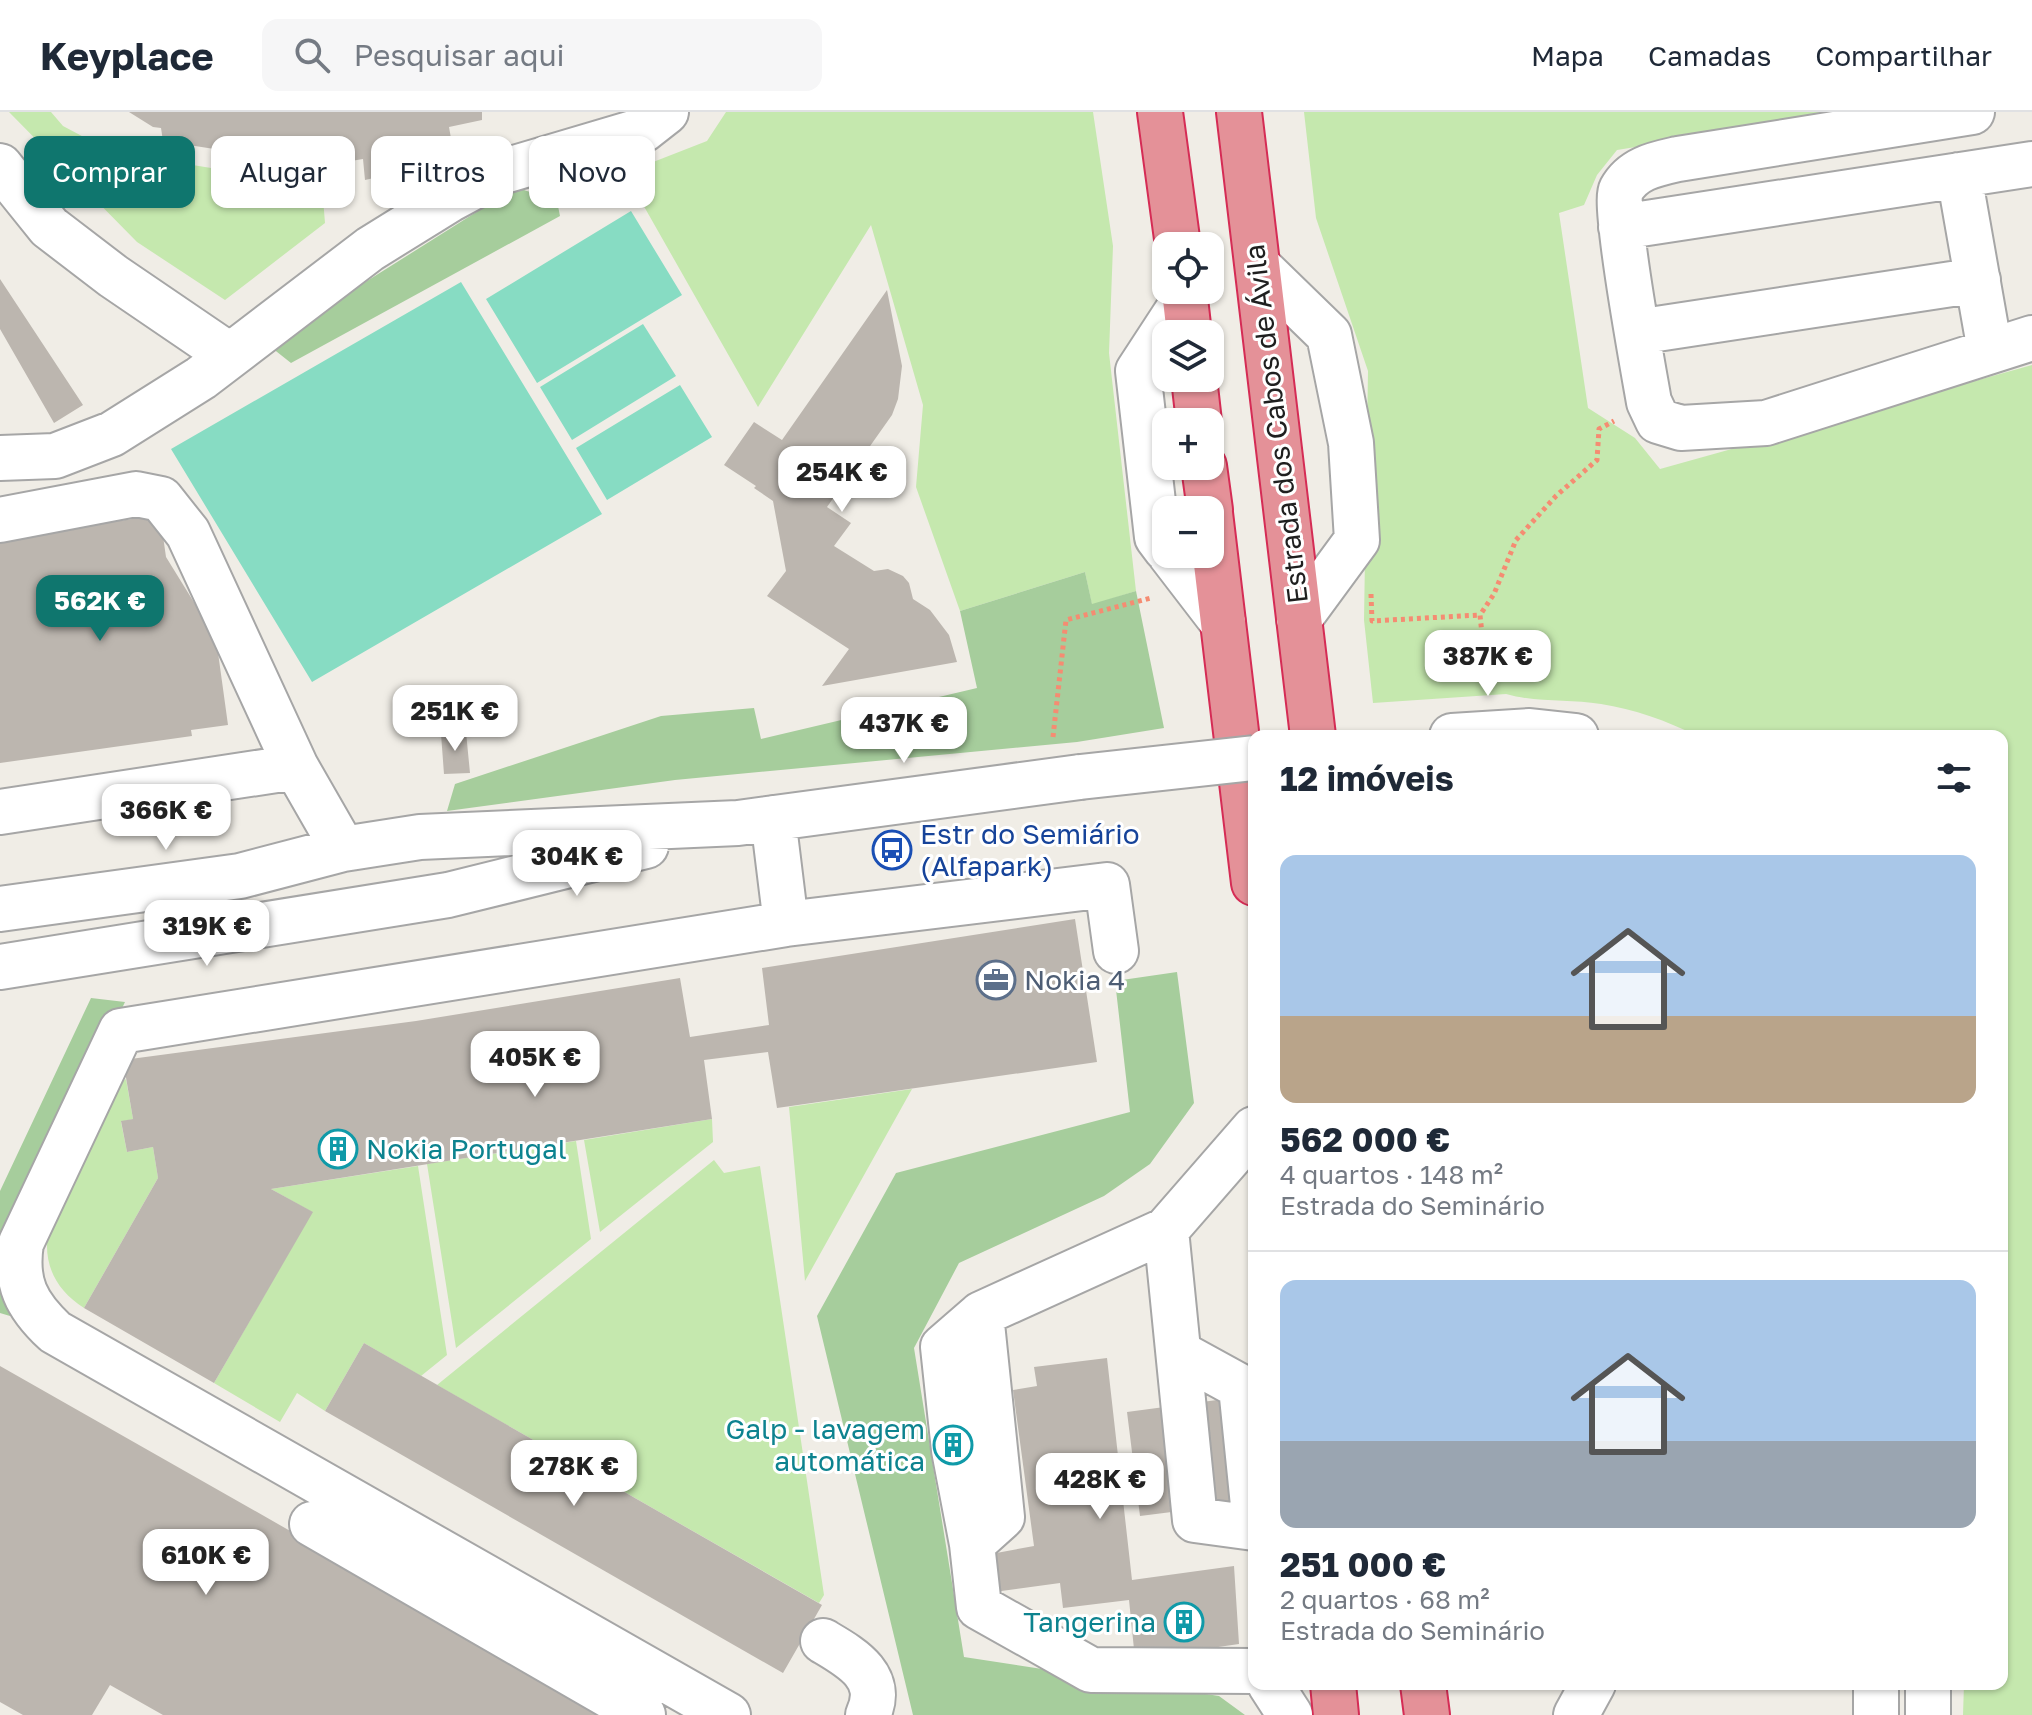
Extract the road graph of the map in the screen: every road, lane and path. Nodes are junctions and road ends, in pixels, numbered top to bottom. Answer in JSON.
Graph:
{"nodes":[{"id":1,"x":666,"y":112,"type":"edge"},
{"id":2,"x":1160,"y":112,"type":"edge"},
{"id":3,"x":1239,"y":112,"type":"edge"},
{"id":4,"x":1972,"y":112,"type":"edge"},
{"id":5,"x":2032,"y":164,"type":"edge"},
{"id":6,"x":0,"y":166,"type":"edge"},
{"id":7,"x":1959,"y":175,"type":"junction"},
{"id":8,"x":1621,"y":227,"type":"junction"},
{"id":9,"x":1176,"y":232,"type":"edge"},
{"id":10,"x":1258,"y":266,"type":"junction"},
{"id":11,"x":1978,"y":280,"type":"junction"},
{"id":12,"x":1186,"y":308,"type":"edge"},
{"id":13,"x":1637,"y":332,"type":"junction"},
{"id":14,"x":2032,"y":338,"type":"edge"},
{"id":15,"x":1990,"y":351,"type":"junction"},
{"id":16,"x":229,"y":355,"type":"junction"},
{"id":17,"x":1649,"y":402,"type":"junction"},
{"id":18,"x":0,"y":458,"type":"edge"},
{"id":19,"x":1152,"y":496,"type":"edge"},
{"id":20,"x":0,"y":520,"type":"edge"},
{"id":21,"x":1181,"y":568,"type":"edge"},
{"id":22,"x":1217,"y":568,"type":"edge"},
{"id":23,"x":1151,"y":598,"type":"dead end"},
{"id":24,"x":1299,"y":619,"type":"junction"},
{"id":25,"x":1223,"y":623,"type":"junction"},
{"id":26,"x":1312,"y":730,"type":"edge"},
{"id":27,"x":1471,"y":730,"type":"edge"},
{"id":28,"x":1053,"y":743,"type":"dead end"},
{"id":29,"x":1248,"y":759,"type":"edge"},
{"id":30,"x":296,"y":767,"type":"junction"},
{"id":31,"x":0,"y":812,"type":"edge"},
{"id":32,"x":755,"y":820,"type":"junction"},
{"id":33,"x":1248,"y":833,"type":"edge"},
{"id":34,"x":343,"y":849,"type":"junction"},
{"id":35,"x":0,"y":909,"type":"edge"},
{"id":36,"x":786,"y":924,"type":"junction"},
{"id":37,"x":1116,"y":951,"type":"dead end"},
{"id":38,"x":0,"y":967,"type":"edge"},
{"id":39,"x":1248,"y":1136,"type":"edge"},
{"id":40,"x":1166,"y":1230,"type":"junction"},
{"id":41,"x":1179,"y":1353,"type":"junction"},
{"id":42,"x":1248,"y":1456,"type":"edge"},
{"id":43,"x":312,"y":1524,"type":"dead end"},
{"id":44,"x":1248,"y":1527,"type":"edge"},
{"id":45,"x":823,"y":1641,"type":"dead end"},
{"id":46,"x":1248,"y":1671,"type":"edge"},
{"id":47,"x":1274,"y":1690,"type":"edge"},
{"id":48,"x":1334,"y":1690,"type":"edge"},
{"id":49,"x":1424,"y":1690,"type":"edge"},
{"id":50,"x":1876,"y":1690,"type":"edge"},
{"id":51,"x":1928,"y":1690,"type":"edge"},
{"id":52,"x":643,"y":1715,"type":"edge"},
{"id":53,"x":728,"y":1715,"type":"edge"},
{"id":54,"x":868,"y":1715,"type":"edge"},
{"id":55,"x":1290,"y":1715,"type":"edge"},
{"id":56,"x":1336,"y":1715,"type":"edge"},
{"id":57,"x":1427,"y":1715,"type":"edge"},
{"id":58,"x":1876,"y":1715,"type":"edge"},
{"id":59,"x":1928,"y":1715,"type":"edge"}],
"edges":[{"from":1,"to":16,"type":"street"},
{"from":2,"to":9,"type":"highway"},
{"from":3,"to":10,"type":"highway","name":"Estrada dos Cabos de Ávila"},
{"from":4,"to":8,"type":"street"},
{"from":5,"to":7,"type":"street"},
{"from":6,"to":16,"type":"street"},
{"from":7,"to":8,"type":"street"},
{"from":7,"to":11,"type":"street"},
{"from":8,"to":13,"type":"street"},
{"from":10,"to":24,"type":"highway","name":"Estrada dos Cabos de Ávila"},
{"from":10,"to":24,"type":"street"},
{"from":11,"to":13,"type":"street"},
{"from":11,"to":15,"type":"street"},
{"from":12,"to":19,"type":"street"},
{"from":13,"to":17,"type":"street"},
{"from":14,"to":15,"type":"street"},
{"from":15,"to":17,"type":"street"},
{"from":16,"to":18,"type":"street"},
{"from":17,"to":27,"type":"path"},
{"from":20,"to":30,"type":"street"},
{"from":21,"to":25,"type":"street"},
{"from":22,"to":25,"type":"highway"},
{"from":23,"to":28,"type":"path"},
{"from":24,"to":26,"type":"highway","name":"Estrada dos Cabos de Ávila"},
{"from":25,"to":33,"type":"highway"},
{"from":29,"to":32,"type":"street","bridge":true},
{"from":30,"to":31,"type":"street"},
{"from":30,"to":34,"type":"street"},
{"from":32,"to":34,"type":"street"},
{"from":32,"to":36,"type":"street"},
{"from":32,"to":38,"type":"street"},
{"from":34,"to":35,"type":"street"},
{"from":36,"to":37,"type":"street"},
{"from":36,"to":53,"type":"street"},
{"from":39,"to":40,"type":"street"},
{"from":40,"to":41,"type":"street"},
{"from":40,"to":46,"type":"street"},
{"from":41,"to":42,"type":"street"},
{"from":41,"to":44,"type":"street"},
{"from":43,"to":52,"type":"street"},
{"from":45,"to":54,"type":"street"},
{"from":47,"to":55,"type":"street"},
{"from":48,"to":56,"type":"highway"},
{"from":49,"to":57,"type":"highway"},
{"from":50,"to":58,"type":"street"},
{"from":51,"to":59,"type":"street"}]}
